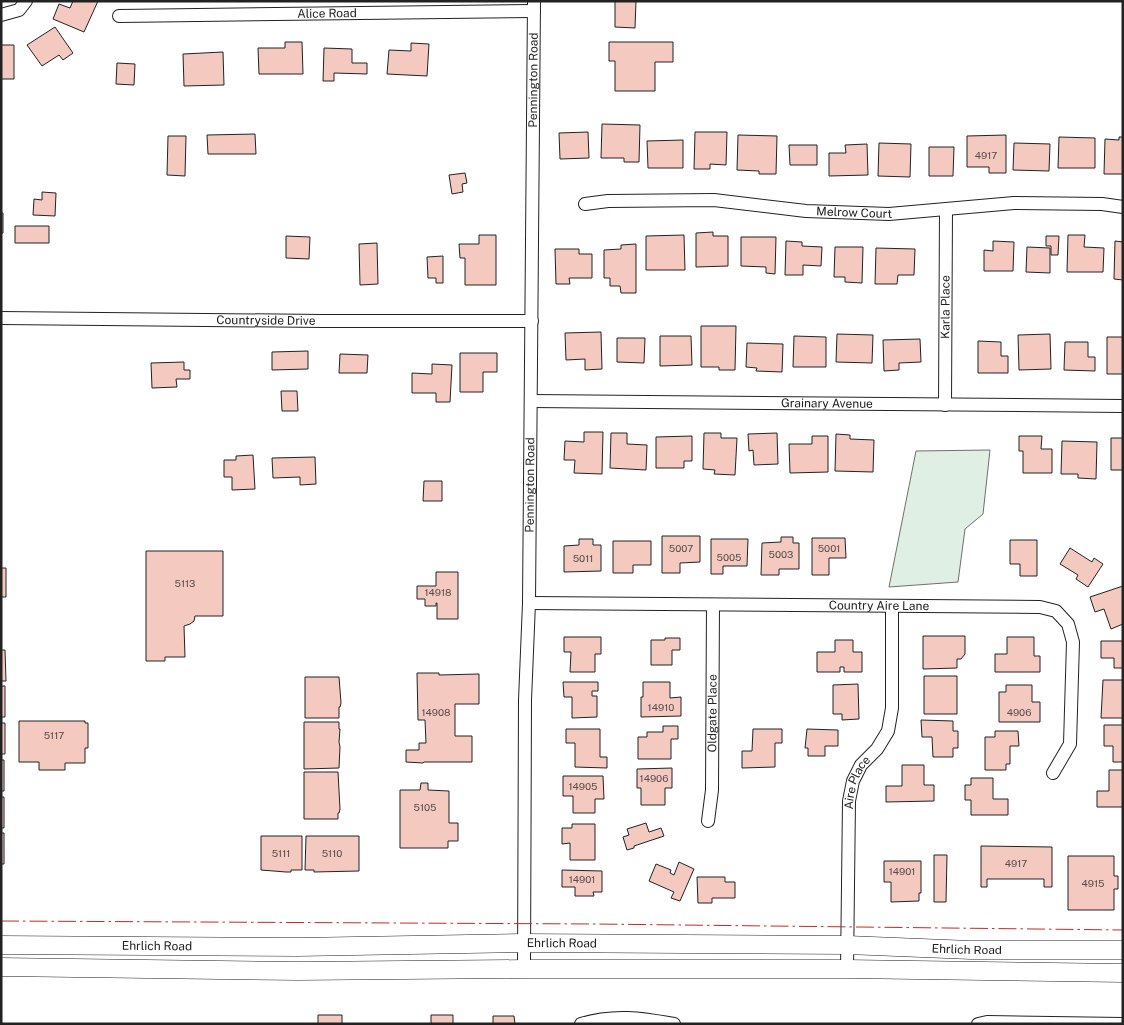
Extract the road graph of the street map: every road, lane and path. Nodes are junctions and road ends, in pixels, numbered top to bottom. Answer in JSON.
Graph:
{"nodes":[{"id":1,"x":26,"y":1,"type":"edge"},
{"id":2,"x":534,"y":6,"type":"edge"},
{"id":3,"x":1,"y":15,"type":"edge"},
{"id":4,"x":119,"y":16,"type":"dead end"},
{"id":5,"x":585,"y":204,"type":"dead end"},
{"id":6,"x":1123,"y":207,"type":"edge"},
{"id":7,"x":946,"y":210,"type":"junction"},
{"id":8,"x":1,"y":318,"type":"edge"},
{"id":9,"x":532,"y":320,"type":"junction"},
{"id":10,"x":531,"y":401,"type":"junction"},
{"id":11,"x":945,"y":405,"type":"junction"},
{"id":12,"x":1123,"y":406,"type":"edge"},
{"id":13,"x":529,"y":603,"type":"junction"},
{"id":14,"x":713,"y":605,"type":"junction"},
{"id":15,"x":892,"y":606,"type":"junction"},
{"id":16,"x":1052,"y":773,"type":"dead end"},
{"id":17,"x":708,"y":821,"type":"dead end"},
{"id":18,"x":524,"y":943,"type":"junction"},
{"id":19,"x":847,"y":944,"type":"junction"},
{"id":20,"x":1,"y":945,"type":"edge"},
{"id":21,"x":1123,"y":950,"type":"edge"},
{"id":22,"x":1,"y":967,"type":"edge"},
{"id":23,"x":524,"y":969,"type":"junction"},
{"id":24,"x":847,"y":969,"type":"junction"},
{"id":25,"x":1123,"y":973,"type":"edge"},
{"id":26,"x":581,"y":1024,"type":"edge"},
{"id":27,"x":674,"y":1024,"type":"edge"},
{"id":28,"x":978,"y":1024,"type":"edge"},
{"id":29,"x":1123,"y":1024,"type":"edge"}],
"edges":[{"from":1,"to":3,"type":"street"},
{"from":2,"to":4,"type":"street","name":"Alice Road"},
{"from":2,"to":9,"type":"street","name":"Pennington Road"},
{"from":5,"to":7,"type":"street","name":"Melrow Court"},
{"from":6,"to":7,"type":"street","name":"Melrow Court"},
{"from":7,"to":11,"type":"street","name":"Karla Place"},
{"from":8,"to":9,"type":"street","name":"Countryside Drive"},
{"from":9,"to":10,"type":"street","name":"Pennington Road"},
{"from":10,"to":11,"type":"street","name":"Grainary Avenue"},
{"from":10,"to":13,"type":"street","name":"Pennington Road"},
{"from":11,"to":12,"type":"street","name":"Grainary Avenue"},
{"from":13,"to":14,"type":"street","name":"Country Aire Lane"},
{"from":13,"to":18,"type":"street","name":"Pennington Road"},
{"from":14,"to":15,"type":"street","name":"Country Aire Lane"},
{"from":14,"to":17,"type":"street","name":"Oldgate Place"},
{"from":15,"to":16,"type":"street","name":"Country Aire Lane"},
{"from":15,"to":19,"type":"street","name":"Aire Place"},
{"from":18,"to":19,"type":"main road","name":"Ehrlich Road"},
{"from":18,"to":20,"type":"main road","name":"Ehrlich Road"},
{"from":18,"to":23,"type":"street","name":"Pennington Road"},
{"from":19,"to":21,"type":"main road","name":"Ehrlich Road"},
{"from":19,"to":24,"type":"street","name":"Aire Place"},
{"from":22,"to":23,"type":"main road","name":"Ehrlich Road"},
{"from":23,"to":24,"type":"main road","name":"Ehrlich Road"},
{"from":24,"to":25,"type":"main road","name":"Ehrlich Road"},
{"from":26,"to":27,"type":"street"},
{"from":28,"to":29,"type":"street"}]}
